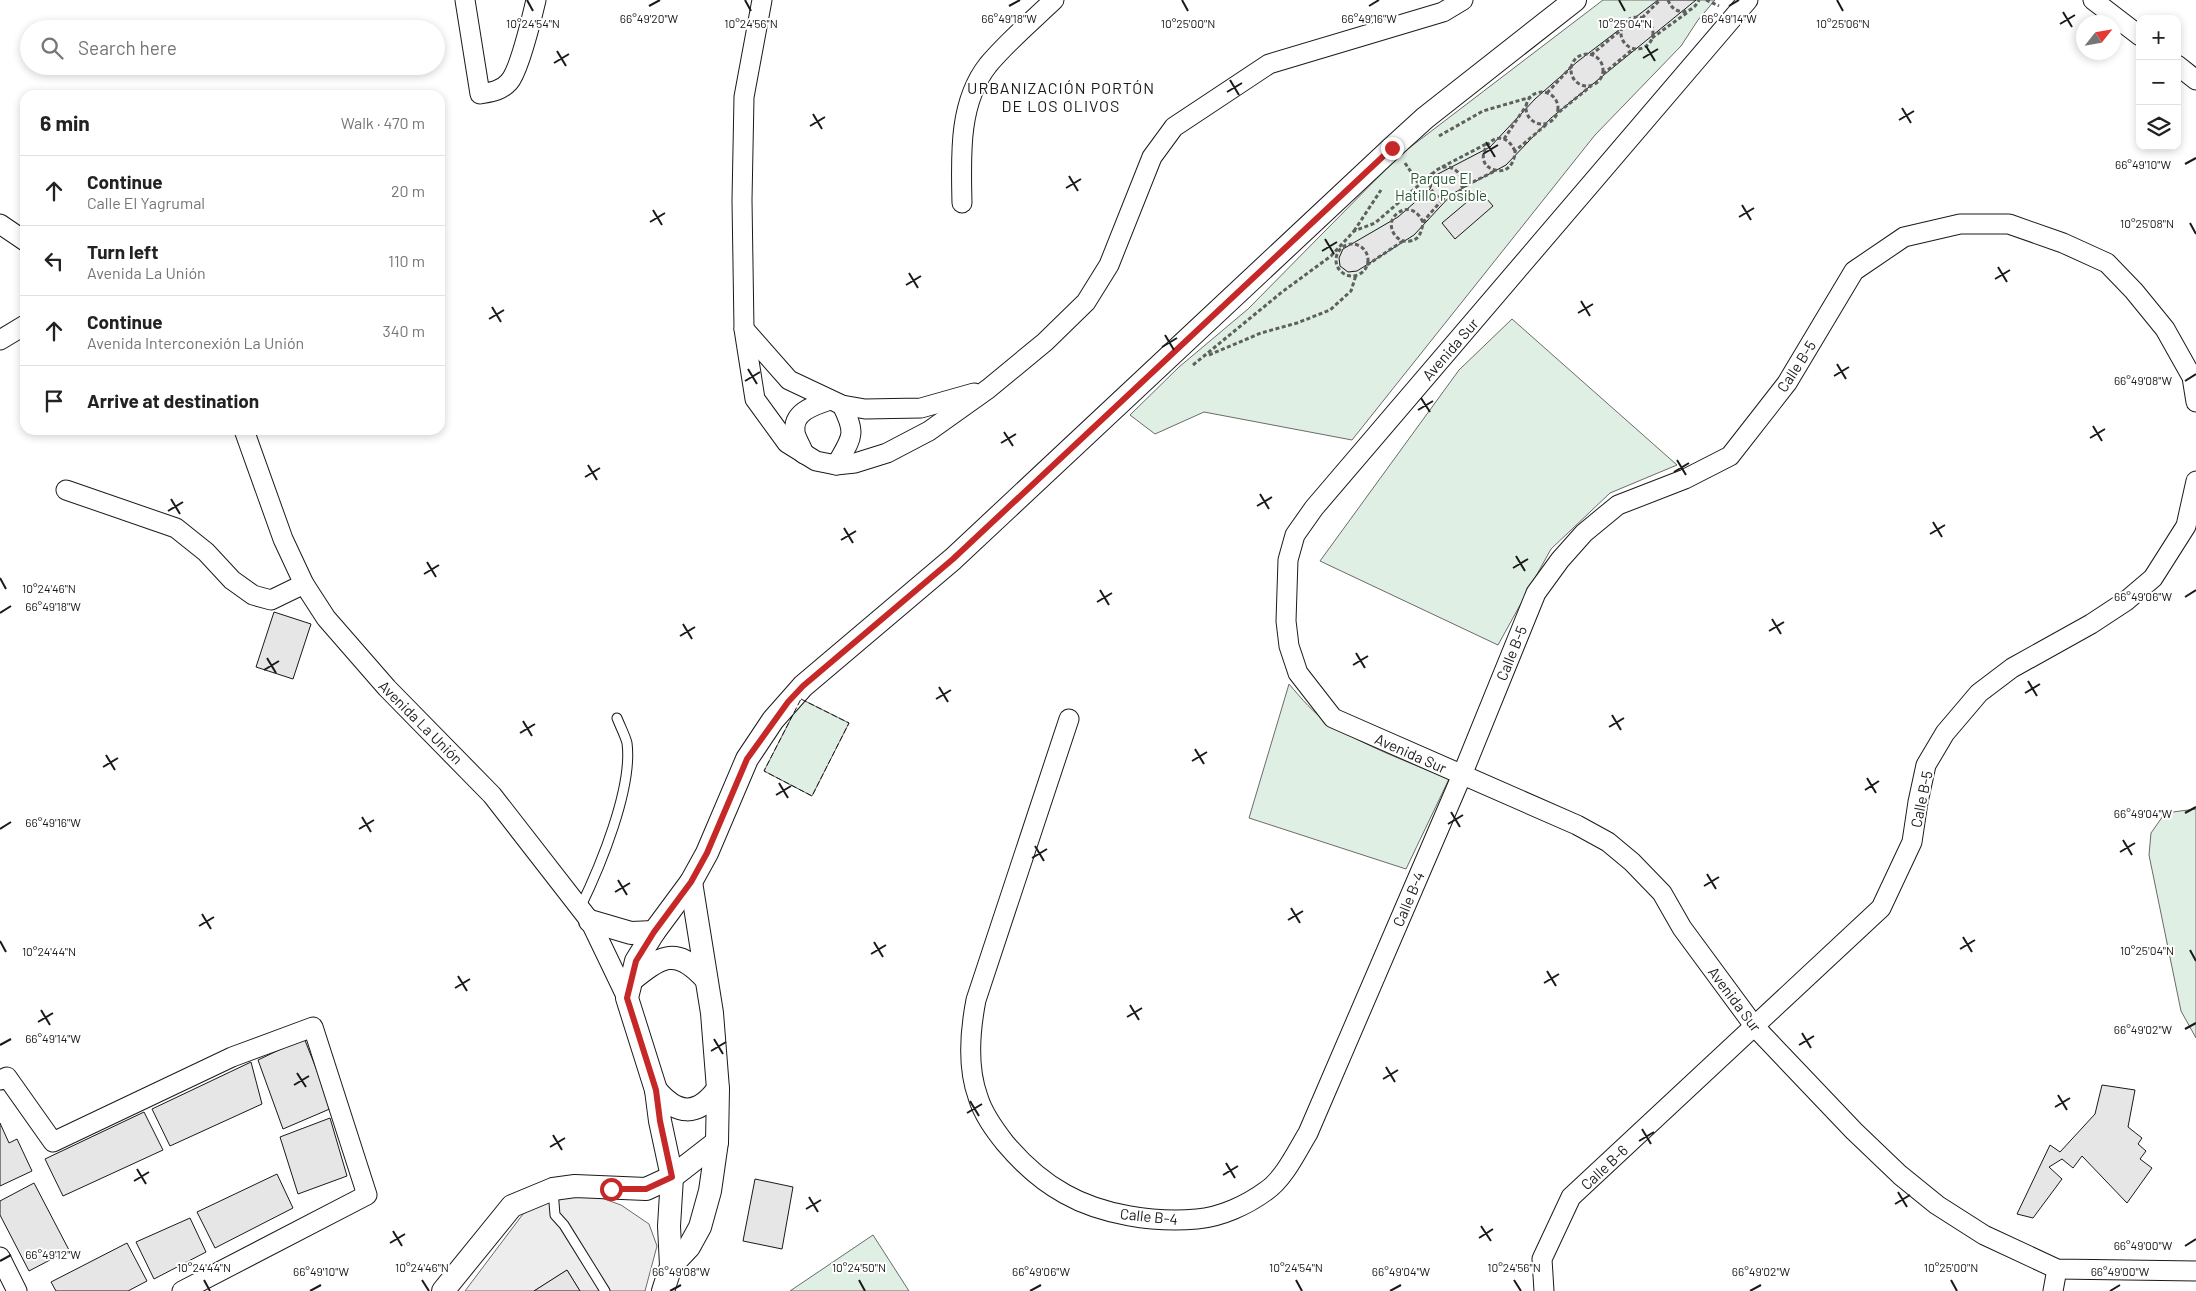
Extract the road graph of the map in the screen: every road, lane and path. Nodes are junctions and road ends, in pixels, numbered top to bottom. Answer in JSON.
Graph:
{"nodes":[{"id":1,"x":464,"y":0,"type":"edge"},
{"id":2,"x":536,"y":0,"type":"edge"},
{"id":3,"x":762,"y":0,"type":"edge"},
{"id":4,"x":1054,"y":0,"type":"edge"},
{"id":5,"x":1463,"y":0,"type":"edge"},
{"id":6,"x":1575,"y":0,"type":"edge"},
{"id":7,"x":1660,"y":0,"type":"edge"},
{"id":8,"x":1668,"y":0,"type":"edge"},
{"id":9,"x":1699,"y":0,"type":"edge"},
{"id":10,"x":1706,"y":0,"type":"edge"},
{"id":11,"x":1748,"y":0,"type":"edge"},
{"id":12,"x":2093,"y":0,"type":"edge"},
{"id":13,"x":1721,"y":8,"type":"dead end"},
{"id":14,"x":1688,"y":12,"type":"junction"},
{"id":15,"x":1642,"y":18,"type":"junction"},
{"id":16,"x":1621,"y":30,"type":"junction"},
{"id":17,"x":2136,"y":33,"type":"edge"},
{"id":18,"x":1652,"y":38,"type":"junction"},
{"id":19,"x":1633,"y":49,"type":"junction"},
{"id":20,"x":1592,"y":55,"type":"junction"},
{"id":21,"x":1571,"y":67,"type":"junction"},
{"id":22,"x":2181,"y":68,"type":"edge"},
{"id":23,"x":1602,"y":75,"type":"junction"},
{"id":24,"x":2196,"y":80,"type":"edge"},
{"id":25,"x":1591,"y":86,"type":"junction"},
{"id":26,"x":1547,"y":93,"type":"junction"},
{"id":27,"x":1531,"y":97,"type":"junction"},
{"id":28,"x":1527,"y":105,"type":"junction"},
{"id":29,"x":1558,"y":113,"type":"junction"},
{"id":30,"x":1547,"y":124,"type":"junction"},
{"id":31,"x":1434,"y":139,"type":"dead end"},
{"id":32,"x":1504,"y":139,"type":"junction"},
{"id":33,"x":1488,"y":143,"type":"junction"},
{"id":34,"x":1515,"y":151,"type":"junction"},
{"id":35,"x":1402,"y":158,"type":"dead end"},
{"id":36,"x":1442,"y":167,"type":"junction"},
{"id":37,"x":1496,"y":171,"type":"junction"},
{"id":38,"x":1434,"y":172,"type":"junction"},
{"id":39,"x":1386,"y":182,"type":"dead end"},
{"id":40,"x":1419,"y":184,"type":"junction"},
{"id":41,"x":1462,"y":188,"type":"junction"},
{"id":42,"x":1443,"y":199,"type":"junction"},
{"id":43,"x":962,"y":202,"type":"dead end"},
{"id":44,"x":1423,"y":222,"type":"junction"},
{"id":45,"x":0,"y":224,"type":"edge"},
{"id":46,"x":1354,"y":231,"type":"junction"},
{"id":47,"x":20,"y":238,"type":"edge"},
{"id":48,"x":1404,"y":241,"type":"junction"},
{"id":49,"x":1340,"y":249,"type":"junction"},
{"id":50,"x":1367,"y":265,"type":"junction"},
{"id":51,"x":1356,"y":275,"type":"junction"},
{"id":52,"x":20,"y":328,"type":"edge"},
{"id":53,"x":744,"y":329,"type":"junction"},
{"id":54,"x":0,"y":340,"type":"edge"},
{"id":55,"x":1206,"y":356,"type":"junction"},
{"id":56,"x":1187,"y":369,"type":"dead end"},
{"id":57,"x":988,"y":389,"type":"junction"},
{"id":58,"x":836,"y":402,"type":"junction"},
{"id":59,"x":2196,"y":402,"type":"edge"},
{"id":60,"x":246,"y":435,"type":"edge"},
{"id":61,"x":805,"y":455,"type":"junction"},
{"id":62,"x":836,"y":465,"type":"junction"},
{"id":63,"x":2196,"y":481,"type":"edge"},
{"id":64,"x":66,"y":490,"type":"dead end"},
{"id":65,"x":304,"y":584,"type":"junction"},
{"id":66,"x":617,"y":718,"type":"dead end"},
{"id":67,"x":1068,"y":719,"type":"dead end"},
{"id":68,"x":1462,"y":776,"type":"junction"},
{"id":69,"x":691,"y":882,"type":"junction"},
{"id":70,"x":585,"y":915,"type":"junction"},
{"id":71,"x":654,"y":932,"type":"junction"},
{"id":72,"x":705,"y":978,"type":"junction"},
{"id":73,"x":628,"y":990,"type":"junction"},
{"id":74,"x":1755,"y":1027,"type":"junction"},
{"id":75,"x":0,"y":1080,"type":"edge"},
{"id":76,"x":718,"y":1089,"type":"junction"},
{"id":77,"x":656,"y":1090,"type":"junction"},
{"id":78,"x":717,"y":1142,"type":"junction"},
{"id":79,"x":672,"y":1177,"type":"junction"},
{"id":80,"x":553,"y":1189,"type":"junction"},
{"id":81,"x":0,"y":1257,"type":"edge"},
{"id":82,"x":671,"y":1266,"type":"junction"},
{"id":83,"x":2057,"y":1269,"type":"junction"},
{"id":84,"x":2196,"y":1271,"type":"edge"},
{"id":85,"x":17,"y":1291,"type":"edge"},
{"id":86,"x":182,"y":1291,"type":"edge"},
{"id":87,"x":443,"y":1291,"type":"edge"},
{"id":88,"x":604,"y":1291,"type":"edge"},
{"id":89,"x":663,"y":1291,"type":"edge"},
{"id":90,"x":1544,"y":1291,"type":"edge"},
{"id":91,"x":2053,"y":1291,"type":"edge"}],
"edges":[{"from":1,"to":2,"type":"street"},
{"from":3,"to":53,"type":"street"},
{"from":4,"to":43,"type":"street"},
{"from":5,"to":57,"type":"street"},
{"from":6,"to":69,"type":"street"},
{"from":7,"to":15,"type":"path"},
{"from":8,"to":14,"type":"path"},
{"from":9,"to":14,"type":"path"},
{"from":10,"to":13,"type":"path"},
{"from":11,"to":68,"type":"street","name":"Avenida Sur"},
{"from":12,"to":17,"type":"street"},
{"from":14,"to":18,"type":"path"},
{"from":15,"to":16,"type":"path"},
{"from":15,"to":18,"type":"path"},
{"from":16,"to":19,"type":"path"},
{"from":16,"to":20,"type":"path"},
{"from":18,"to":19,"type":"path"},
{"from":19,"to":23,"type":"path"},
{"from":20,"to":21,"type":"path"},
{"from":20,"to":23,"type":"path"},
{"from":21,"to":25,"type":"path"},
{"from":21,"to":26,"type":"path"},
{"from":22,"to":24,"type":"street"},
{"from":23,"to":25,"type":"path"},
{"from":25,"to":29,"type":"path"},
{"from":26,"to":27,"type":"path"},
{"from":26,"to":29,"type":"path"},
{"from":27,"to":28,"type":"path"},
{"from":27,"to":31,"type":"path"},
{"from":28,"to":30,"type":"path"},
{"from":28,"to":32,"type":"path"},
{"from":29,"to":30,"type":"path"},
{"from":30,"to":34,"type":"path"},
{"from":32,"to":33,"type":"path"},
{"from":32,"to":34,"type":"path"},
{"from":33,"to":36,"type":"path"},
{"from":33,"to":37,"type":"path"},
{"from":34,"to":37,"type":"path"},
{"from":35,"to":40,"type":"path"},
{"from":36,"to":38,"type":"path"},
{"from":36,"to":41,"type":"path"},
{"from":37,"to":41,"type":"path"},
{"from":38,"to":40,"type":"path"},
{"from":38,"to":42,"type":"path"},
{"from":39,"to":46,"type":"path"},
{"from":40,"to":46,"type":"path"},
{"from":41,"to":42,"type":"path"},
{"from":42,"to":44,"type":"path"},
{"from":44,"to":48,"type":"path"},
{"from":44,"to":48,"type":"path"},
{"from":45,"to":47,"type":"street"},
{"from":46,"to":49,"type":"path"},
{"from":48,"to":50,"type":"path"},
{"from":49,"to":50,"type":"path"},
{"from":49,"to":51,"type":"path"},
{"from":49,"to":55,"type":"path"},
{"from":50,"to":51,"type":"path"},
{"from":51,"to":55,"type":"path"},
{"from":52,"to":54,"type":"street"},
{"from":53,"to":58,"type":"street"},
{"from":53,"to":61,"type":"street"},
{"from":55,"to":56,"type":"path"},
{"from":57,"to":58,"type":"street"},
{"from":57,"to":62,"type":"street"},
{"from":58,"to":61,"type":"street"},
{"from":58,"to":62,"type":"street"},
{"from":59,"to":68,"type":"street","name":"Calle B-5"},
{"from":60,"to":65,"type":"street","name":"Avenida La Unión"},
{"from":61,"to":62,"type":"street"},
{"from":63,"to":74,"type":"street","name":"Calle B-5"},
{"from":64,"to":65,"type":"street"},
{"from":65,"to":70,"type":"street","name":"Avenida La Unión"},
{"from":66,"to":70,"type":"lane"},
{"from":67,"to":68,"type":"street","name":"Calle B-4"},
{"from":68,"to":74,"type":"street","name":"Avenida Sur"},
{"from":69,"to":71,"type":"street"},
{"from":69,"to":72,"type":"street","name":"Avenida La Unión"},
{"from":70,"to":71,"type":"street"},
{"from":70,"to":73,"type":"street","name":"Avenida La Unión"},
{"from":71,"to":73,"type":"street"},
{"from":72,"to":73,"type":"street"},
{"from":72,"to":76,"type":"street","name":"Avenida La Unión"},
{"from":73,"to":77,"type":"street","name":"Avenida La Unión"},
{"from":74,"to":83,"type":"street","name":"Avenida Sur"},
{"from":74,"to":90,"type":"street","name":"Calle B-6"},
{"from":75,"to":86,"type":"street"},
{"from":76,"to":77,"type":"street"},
{"from":76,"to":78,"type":"street","name":"Avenida La Unión"},
{"from":77,"to":79,"type":"street","name":"Avenida La Unión"},
{"from":78,"to":79,"type":"street"},
{"from":78,"to":82,"type":"street","name":"Avenida La Unión"},
{"from":79,"to":80,"type":"street"},
{"from":79,"to":82,"type":"street","name":"Avenida La Unión"},
{"from":80,"to":87,"type":"street"},
{"from":80,"to":88,"type":"lane"},
{"from":81,"to":85,"type":"street"},
{"from":82,"to":89,"type":"street","name":"Avenida La Unión"},
{"from":83,"to":84,"type":"street","name":"Avenida Sur"},
{"from":83,"to":91,"type":"street"}]}
